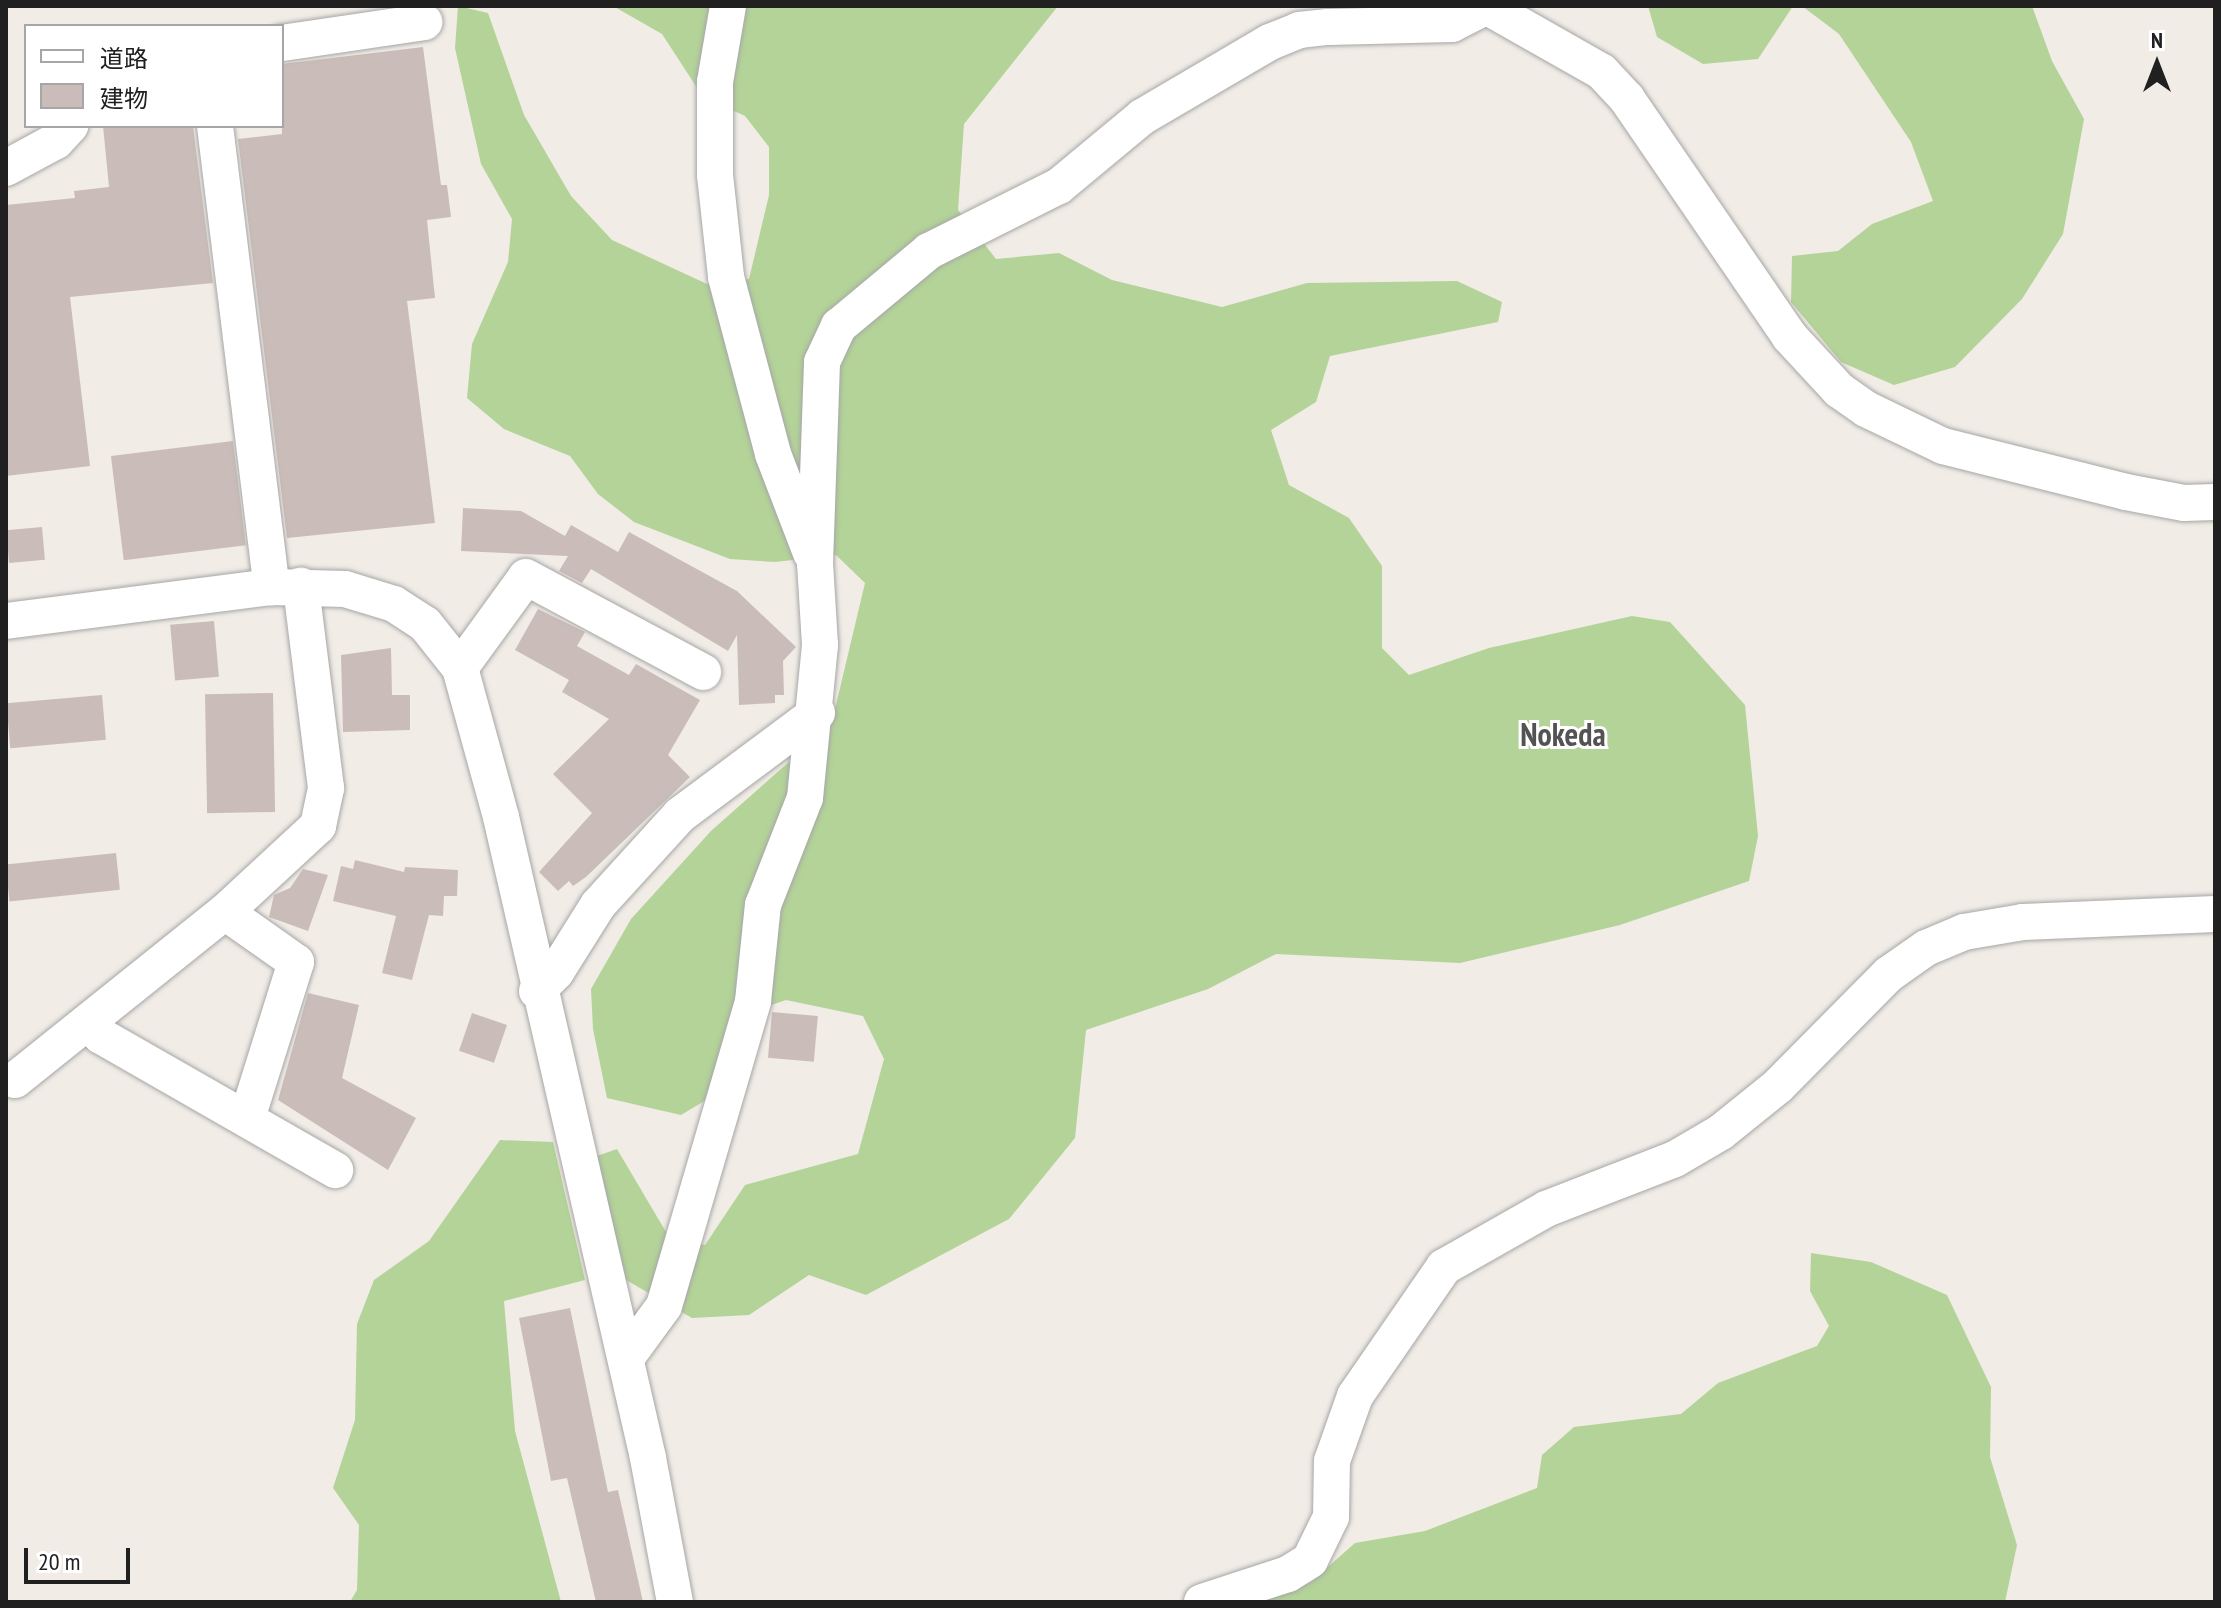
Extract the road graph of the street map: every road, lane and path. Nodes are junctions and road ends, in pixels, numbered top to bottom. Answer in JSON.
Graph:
{"nodes":[{"id":1,"x":728,"y":6,"type":"edge"},
{"id":2,"x":1487,"y":6,"type":"edge"},
{"id":3,"x":424,"y":22,"type":"dead end"},
{"id":4,"x":284,"y":43,"type":"edge"},
{"id":5,"x":68,"y":128,"type":"edge"},
{"id":6,"x":215,"y":128,"type":"edge"},
{"id":7,"x":6,"y":168,"type":"edge"},
{"id":8,"x":2215,"y":502,"type":"edge"},
{"id":9,"x":815,"y":563,"type":"junction"},
{"id":10,"x":286,"y":587,"type":"junction"},
{"id":11,"x":6,"y":621,"type":"edge"},
{"id":12,"x":460,"y":668,"type":"junction"},
{"id":13,"x":703,"y":672,"type":"dead end"},
{"id":14,"x":817,"y":713,"type":"junction"},
{"id":15,"x":225,"y":912,"type":"junction"},
{"id":16,"x":2215,"y":914,"type":"edge"},
{"id":17,"x":537,"y":991,"type":"junction"},
{"id":18,"x":88,"y":1022,"type":"junction"},
{"id":19,"x":15,"y":1080,"type":"dead end"},
{"id":20,"x":247,"y":1118,"type":"junction"},
{"id":21,"x":335,"y":1170,"type":"dead end"},
{"id":22,"x":626,"y":1358,"type":"junction"},
{"id":23,"x":675,"y":1602,"type":"edge"},
{"id":24,"x":1202,"y":1602,"type":"edge"}],
"edges":[{"from":1,"to":9,"type":"street"},
{"from":2,"to":8,"type":"street"},
{"from":2,"to":9,"type":"street"},
{"from":3,"to":4,"type":"street"},
{"from":5,"to":7,"type":"street"},
{"from":6,"to":10,"type":"street"},
{"from":9,"to":14,"type":"street"},
{"from":10,"to":11,"type":"street"},
{"from":10,"to":12,"type":"street"},
{"from":10,"to":15,"type":"street"},
{"from":12,"to":13,"type":"street"},
{"from":12,"to":17,"type":"street"},
{"from":14,"to":17,"type":"street"},
{"from":14,"to":22,"type":"street"},
{"from":15,"to":18,"type":"street"},
{"from":15,"to":20,"type":"street"},
{"from":16,"to":24,"type":"street"},
{"from":17,"to":22,"type":"street"},
{"from":18,"to":19,"type":"street"},
{"from":18,"to":20,"type":"street"},
{"from":20,"to":21,"type":"street"},
{"from":22,"to":23,"type":"street"}]}
